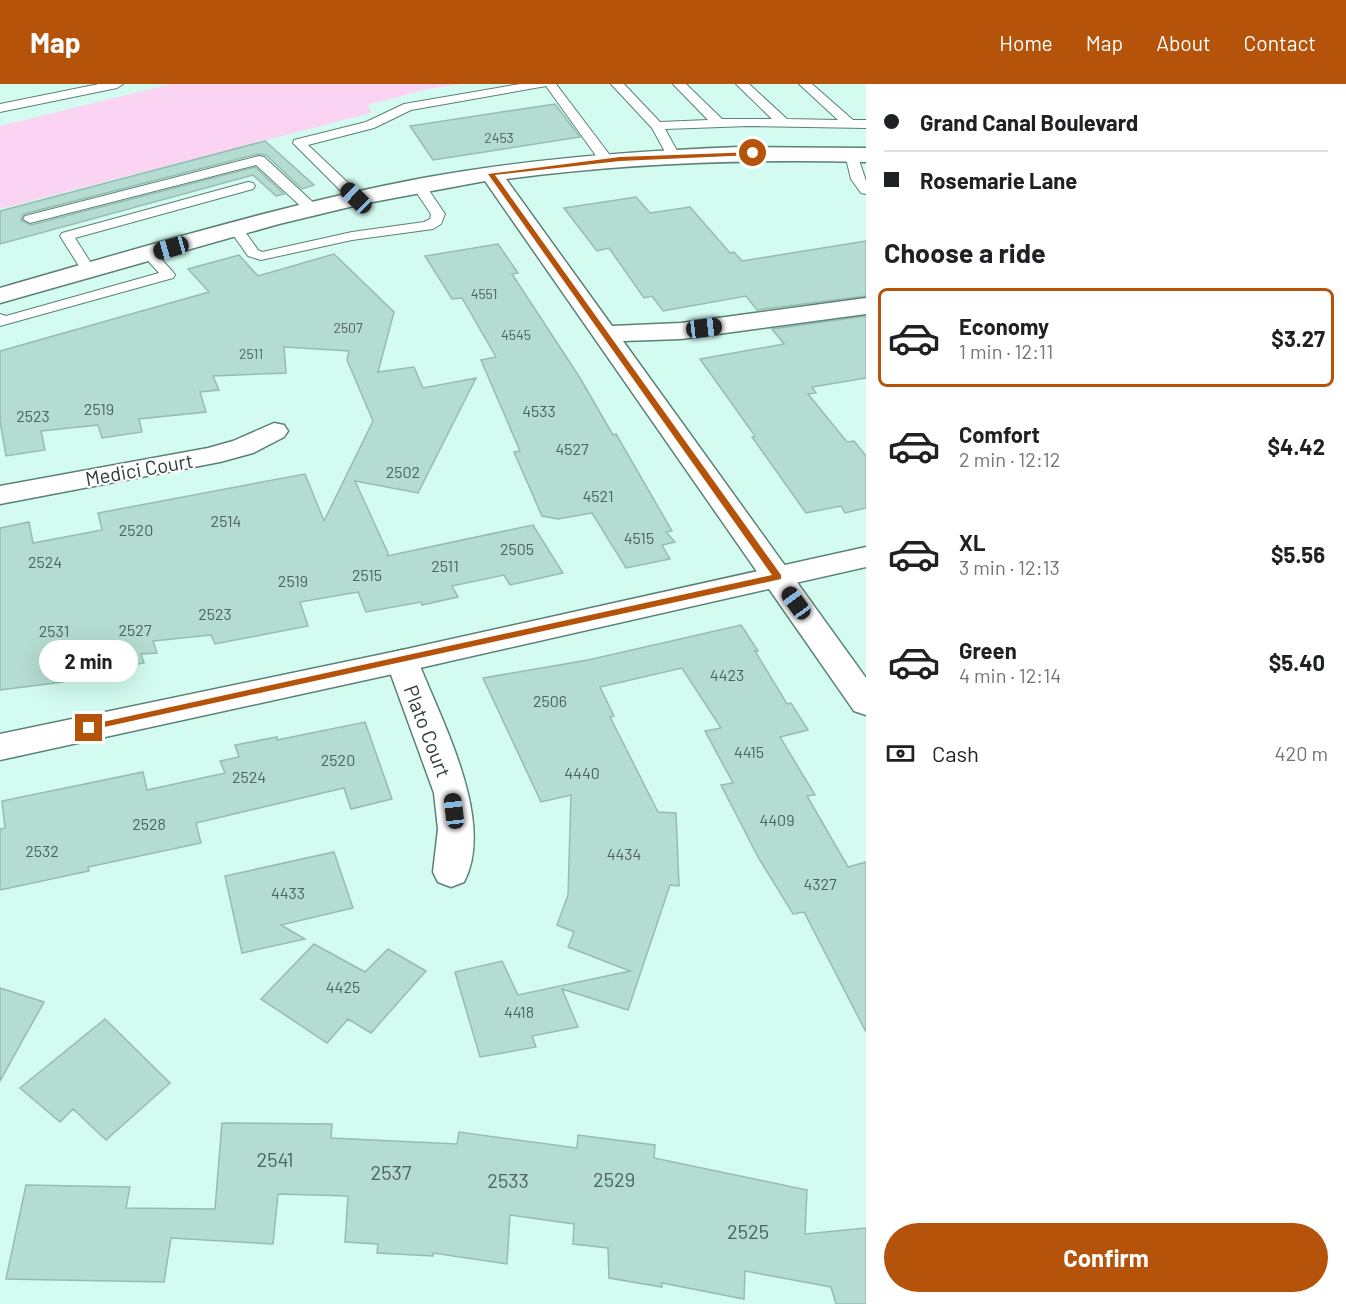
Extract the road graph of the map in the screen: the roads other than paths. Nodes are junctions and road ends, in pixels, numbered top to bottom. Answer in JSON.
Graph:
{"nodes":[{"id":1,"x":117,"y":84,"type":"edge"},
{"id":2,"x":541,"y":84,"type":"edge"},
{"id":3,"x":550,"y":84,"type":"edge"},
{"id":4,"x":617,"y":84,"type":"edge"},
{"id":5,"x":679,"y":84,"type":"edge"},
{"id":6,"x":742,"y":84,"type":"edge"},
{"id":7,"x":805,"y":84,"type":"edge"},
{"id":8,"x":0,"y":108,"type":"edge"},
{"id":9,"x":783,"y":122,"type":"junction"},
{"id":10,"x":718,"y":123,"type":"junction"},
{"id":11,"x":850,"y":124,"type":"junction"},
{"id":12,"x":866,"y":124,"type":"edge"},
{"id":13,"x":657,"y":126,"type":"junction"},
{"id":14,"x":858,"y":155,"type":"edge"},
{"id":15,"x":674,"y":156,"type":"junction"},
{"id":16,"x":607,"y":161,"type":"junction"},
{"id":17,"x":491,"y":174,"type":"junction"},
{"id":18,"x":248,"y":186,"type":"dead end"},
{"id":19,"x":419,"y":186,"type":"junction"},
{"id":20,"x":866,"y":190,"type":"edge"},
{"id":21,"x":356,"y":198,"type":"junction"},
{"id":22,"x":312,"y":209,"type":"junction"},
{"id":23,"x":30,"y":219,"type":"dead end"},
{"id":24,"x":236,"y":229,"type":"junction"},
{"id":25,"x":149,"y":254,"type":"junction"},
{"id":26,"x":89,"y":271,"type":"junction"},
{"id":27,"x":0,"y":296,"type":"edge"},
{"id":28,"x":866,"y":306,"type":"edge"},
{"id":29,"x":0,"y":318,"type":"edge"},
{"id":30,"x":605,"y":334,"type":"junction"},
{"id":31,"x":274,"y":431,"type":"dead end"},
{"id":32,"x":0,"y":495,"type":"edge"},
{"id":33,"x":866,"y":556,"type":"edge"},
{"id":34,"x":778,"y":577,"type":"junction"},
{"id":35,"x":402,"y":661,"type":"junction"},
{"id":36,"x":866,"y":702,"type":"edge"},
{"id":37,"x":0,"y":747,"type":"edge"},
{"id":38,"x":451,"y":872,"type":"dead end"}],
"edges":[{"from":1,"to":8,"type":"lane"},
{"from":2,"to":21,"type":"lane"},
{"from":3,"to":16,"type":"lane"},
{"from":4,"to":13,"type":"lane"},
{"from":5,"to":10,"type":"lane"},
{"from":6,"to":9,"type":"lane"},
{"from":7,"to":11,"type":"lane"},
{"from":9,"to":10,"type":"lane"},
{"from":9,"to":11,"type":"lane"},
{"from":10,"to":13,"type":"lane"},
{"from":11,"to":12,"type":"lane"},
{"from":13,"to":15,"type":"lane"},
{"from":14,"to":15,"type":"street"},
{"from":14,"to":20,"type":"lane"},
{"from":15,"to":16,"type":"street"},
{"from":16,"to":17,"type":"street"},
{"from":17,"to":19,"type":"street"},
{"from":17,"to":30,"type":"street"},
{"from":18,"to":26,"type":"lane"},
{"from":19,"to":21,"type":"street"},
{"from":19,"to":24,"type":"lane"},
{"from":21,"to":22,"type":"street"},
{"from":22,"to":23,"type":"lane"},
{"from":22,"to":24,"type":"street"},
{"from":24,"to":25,"type":"street"},
{"from":25,"to":26,"type":"street"},
{"from":25,"to":29,"type":"lane"},
{"from":26,"to":27,"type":"street"},
{"from":28,"to":30,"type":"street"},
{"from":30,"to":34,"type":"street"},
{"from":31,"to":32,"type":"street","name":"Medici Court"},
{"from":33,"to":34,"type":"street"},
{"from":34,"to":35,"type":"street"},
{"from":34,"to":36,"type":"street"},
{"from":35,"to":37,"type":"street"},
{"from":35,"to":38,"type":"street","name":"Plato Court"}]}
